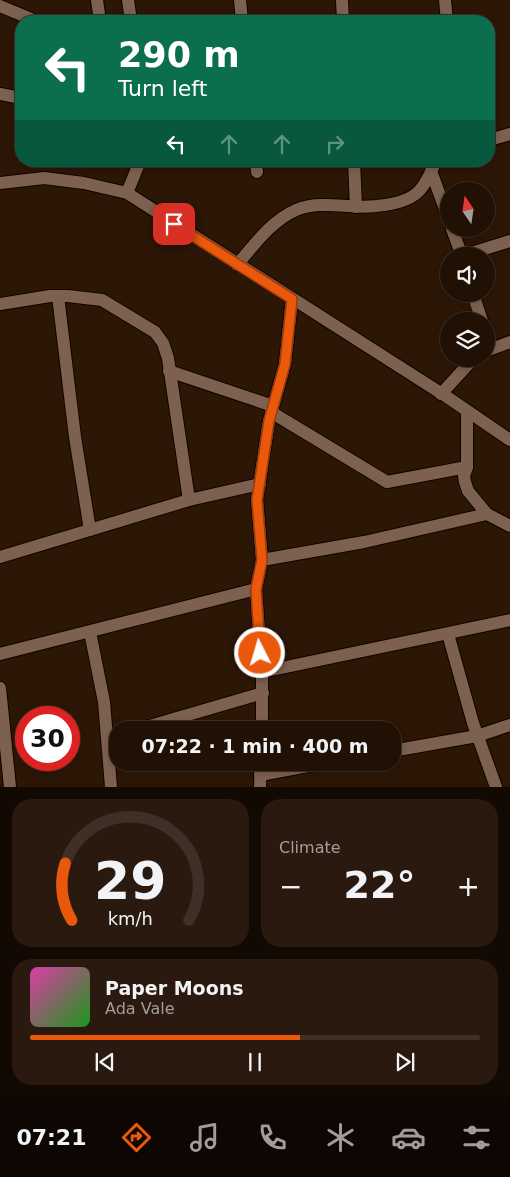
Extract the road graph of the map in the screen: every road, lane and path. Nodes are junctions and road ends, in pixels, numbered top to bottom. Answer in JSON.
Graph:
{"nodes":[{"id":1,"x":97,"y":0,"type":"edge"},
{"id":2,"x":128,"y":0,"type":"edge"},
{"id":3,"x":240,"y":0,"type":"edge"},
{"id":4,"x":342,"y":0,"type":"edge"},
{"id":5,"x":446,"y":0,"type":"edge"},
{"id":6,"x":0,"y":6,"type":"edge"},
{"id":7,"x":22,"y":15,"type":"edge"},
{"id":8,"x":99,"y":15,"type":"edge"},
{"id":9,"x":130,"y":15,"type":"edge"},
{"id":10,"x":241,"y":15,"type":"edge"},
{"id":11,"x":343,"y":15,"type":"edge"},
{"id":12,"x":447,"y":15,"type":"edge"},
{"id":13,"x":0,"y":94,"type":"edge"},
{"id":14,"x":15,"y":97,"type":"edge"},
{"id":15,"x":510,"y":134,"type":"edge"},
{"id":16,"x":495,"y":138,"type":"edge"},
{"id":17,"x":137,"y":167,"type":"edge"},
{"id":18,"x":354,"y":167,"type":"edge"},
{"id":19,"x":432,"y":167,"type":"edge"},
{"id":20,"x":433,"y":167,"type":"edge"},
{"id":21,"x":0,"y":183,"type":"edge"},
{"id":22,"x":440,"y":190,"type":"edge"},
{"id":23,"x":126,"y":193,"type":"junction"},
{"id":24,"x":356,"y":207,"type":"junction"},
{"id":25,"x":510,"y":241,"type":"edge"},
{"id":26,"x":491,"y":247,"type":"edge"},
{"id":27,"x":237,"y":265,"type":"junction"},
{"id":28,"x":58,"y":296,"type":"junction"},
{"id":29,"x":292,"y":299,"type":"junction"},
{"id":30,"x":0,"y":304,"type":"edge"},
{"id":31,"x":510,"y":342,"type":"edge"},
{"id":32,"x":495,"y":348,"type":"edge"},
{"id":33,"x":466,"y":367,"type":"edge"},
{"id":34,"x":169,"y":371,"type":"junction"},
{"id":35,"x":441,"y":394,"type":"junction"},
{"id":36,"x":272,"y":409,"type":"junction"},
{"id":37,"x":467,"y":411,"type":"junction"},
{"id":38,"x":510,"y":440,"type":"edge"},
{"id":39,"x":467,"y":467,"type":"junction"},
{"id":40,"x":260,"y":484,"type":"junction"},
{"id":41,"x":189,"y":500,"type":"junction"},
{"id":42,"x":487,"y":514,"type":"junction"},
{"id":43,"x":510,"y":526,"type":"edge"},
{"id":44,"x":90,"y":530,"type":"junction"},
{"id":45,"x":0,"y":558,"type":"edge"},
{"id":46,"x":262,"y":560,"type":"junction"},
{"id":47,"x":256,"y":589,"type":"junction"},
{"id":48,"x":510,"y":620,"type":"edge"},
{"id":49,"x":90,"y":632,"type":"junction"},
{"id":50,"x":448,"y":634,"type":"junction"},
{"id":51,"x":0,"y":654,"type":"edge"},
{"id":52,"x":262,"y":672,"type":"junction"},
{"id":53,"x":263,"y":693,"type":"junction"},
{"id":54,"x":0,"y":694,"type":"edge"},
{"id":55,"x":167,"y":721,"type":"edge"},
{"id":56,"x":262,"y":721,"type":"edge"},
{"id":57,"x":109,"y":724,"type":"edge"},
{"id":58,"x":510,"y":725,"type":"edge"},
{"id":59,"x":477,"y":736,"type":"junction"},
{"id":60,"x":401,"y":749,"type":"edge"},
{"id":61,"x":111,"y":771,"type":"edge"},
{"id":62,"x":281,"y":771,"type":"edge"},
{"id":63,"x":260,"y":775,"type":"edge"},
{"id":64,"x":10,"y":787,"type":"edge"},
{"id":65,"x":110,"y":787,"type":"edge"},
{"id":66,"x":496,"y":787,"type":"edge"}],
"edges":[{"from":1,"to":8,"type":"street"},
{"from":2,"to":9,"type":"street"},
{"from":3,"to":10,"type":"street"},
{"from":4,"to":11,"type":"street"},
{"from":5,"to":12,"type":"street"},
{"from":6,"to":7,"type":"street"},
{"from":13,"to":14,"type":"street"},
{"from":15,"to":16,"type":"street"},
{"from":17,"to":23,"type":"street"},
{"from":18,"to":24,"type":"street"},
{"from":19,"to":24,"type":"street"},
{"from":20,"to":22,"type":"street"},
{"from":21,"to":23,"type":"street"},
{"from":23,"to":27,"type":"street"},
{"from":24,"to":27,"type":"street"},
{"from":25,"to":26,"type":"street"},
{"from":27,"to":29,"type":"street"},
{"from":28,"to":30,"type":"street"},
{"from":28,"to":34,"type":"street"},
{"from":28,"to":44,"type":"street"},
{"from":29,"to":35,"type":"street"},
{"from":29,"to":36,"type":"street"},
{"from":31,"to":32,"type":"street"},
{"from":33,"to":35,"type":"street"},
{"from":34,"to":36,"type":"street"},
{"from":34,"to":41,"type":"street"},
{"from":35,"to":37,"type":"street"},
{"from":36,"to":39,"type":"street"},
{"from":36,"to":40,"type":"street"},
{"from":37,"to":38,"type":"street"},
{"from":37,"to":39,"type":"street"},
{"from":39,"to":42,"type":"street"},
{"from":40,"to":41,"type":"street"},
{"from":40,"to":46,"type":"street"},
{"from":41,"to":44,"type":"street"},
{"from":42,"to":43,"type":"street"},
{"from":42,"to":46,"type":"street"},
{"from":44,"to":45,"type":"street"},
{"from":46,"to":47,"type":"street"},
{"from":47,"to":49,"type":"street"},
{"from":47,"to":52,"type":"street"},
{"from":48,"to":50,"type":"street"},
{"from":49,"to":51,"type":"street"},
{"from":49,"to":57,"type":"street"},
{"from":50,"to":52,"type":"street"},
{"from":50,"to":59,"type":"street"},
{"from":52,"to":53,"type":"street"},
{"from":53,"to":55,"type":"street"},
{"from":53,"to":56,"type":"street"},
{"from":54,"to":64,"type":"street"},
{"from":58,"to":59,"type":"street"},
{"from":59,"to":60,"type":"street"},
{"from":59,"to":66,"type":"street"},
{"from":61,"to":65,"type":"street"},
{"from":62,"to":63,"type":"street"}]}
